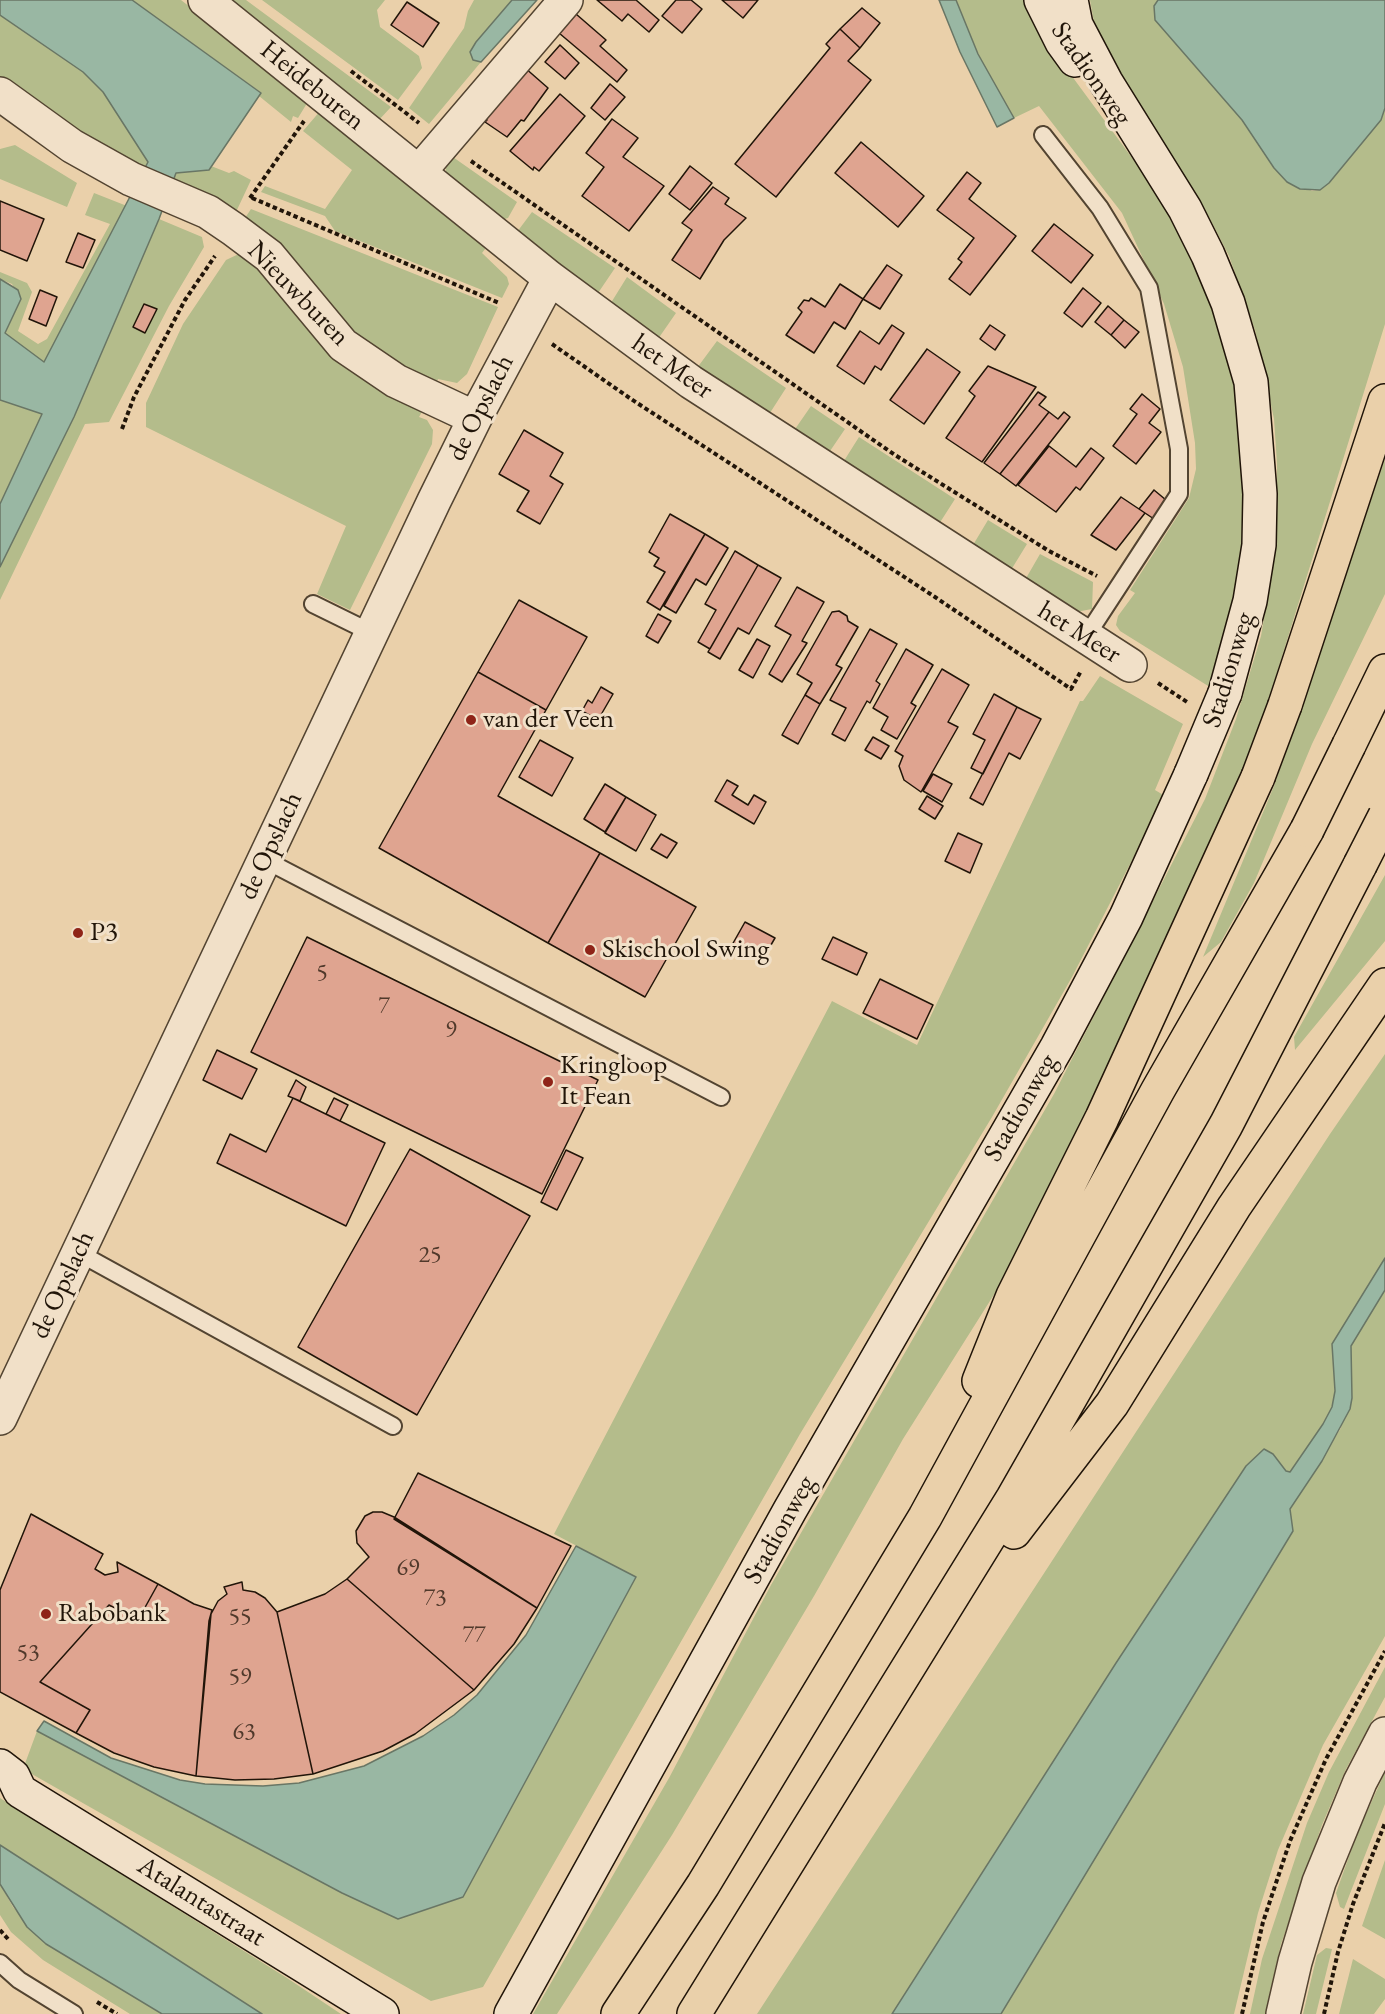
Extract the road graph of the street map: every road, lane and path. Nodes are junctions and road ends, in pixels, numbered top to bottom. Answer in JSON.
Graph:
{"nodes":[{"id":1,"x":205,"y":0,"type":"edge"},
{"id":2,"x":566,"y":0,"type":"edge"},
{"id":3,"x":1041,"y":0,"type":"edge"},
{"id":4,"x":1071,"y":0,"type":"edge"},
{"id":5,"x":346,"y":67,"type":"dead end"},
{"id":6,"x":0,"y":94,"type":"edge"},
{"id":7,"x":1043,"y":135,"type":"dead end"},
{"id":8,"x":444,"y":142,"type":"junction"},
{"id":9,"x":1143,"y":146,"type":"junction"},
{"id":10,"x":419,"y":172,"type":"junction"},
{"id":11,"x":250,"y":198,"type":"dead end"},
{"id":12,"x":550,"y":278,"type":"junction"},
{"id":13,"x":524,"y":324,"type":"junction"},
{"id":14,"x":1385,"y":400,"type":"edge"},
{"id":15,"x":474,"y":418,"type":"junction"},
{"id":16,"x":1119,"y":588,"type":"junction"},
{"id":17,"x":313,"y":604,"type":"dead end"},
{"id":18,"x":372,"y":633,"type":"junction"},
{"id":19,"x":1091,"y":641,"type":"junction"},
{"id":20,"x":1130,"y":665,"type":"dead end"},
{"id":21,"x":1385,"y":671,"type":"edge"},
{"id":22,"x":1385,"y":816,"type":"edge"},
{"id":23,"x":265,"y":860,"type":"junction"},
{"id":24,"x":1385,"y":985,"type":"edge"},
{"id":25,"x":721,"y":1097,"type":"dead end"},
{"id":26,"x":79,"y":1253,"type":"junction"},
{"id":27,"x":2,"y":1411,"type":"edge"},
{"id":28,"x":393,"y":1426,"type":"dead end"},
{"id":29,"x":925,"y":1517,"type":"junction"},
{"id":30,"x":908,"y":1669,"type":"junction"},
{"id":31,"x":1385,"y":1734,"type":"edge"},
{"id":32,"x":6,"y":1783,"type":"edge"},
{"id":33,"x":1385,"y":1823,"type":"edge"},
{"id":34,"x":0,"y":1963,"type":"edge"},
{"id":35,"x":74,"y":2014,"type":"edge"},
{"id":36,"x":382,"y":2014,"type":"edge"},
{"id":37,"x":511,"y":2014,"type":"edge"},
{"id":38,"x":618,"y":2014,"type":"edge"},
{"id":39,"x":694,"y":2014,"type":"edge"},
{"id":40,"x":1284,"y":2014,"type":"edge"},
{"id":41,"x":1324,"y":2014,"type":"edge"}],
"edges":[{"from":1,"to":10,"type":"street","name":"Heideburen"},
{"from":2,"to":8,"type":"street"},
{"from":3,"to":9,"type":"street","name":"Stadionweg"},
{"from":4,"to":9,"type":"street","name":"Stadionweg"},
{"from":5,"to":8,"type":"path"},
{"from":6,"to":15,"type":"street","name":"Nieuwburen"},
{"from":7,"to":16,"type":"lane"},
{"from":8,"to":10,"type":"street"},
{"from":8,"to":16,"type":"path"},
{"from":9,"to":37,"type":"street","name":"Stadionweg","bridge":true},
{"from":10,"to":12,"type":"street","name":"het Meer"},
{"from":11,"to":13,"type":"path"},
{"from":12,"to":13,"type":"street","name":"de Opslach"},
{"from":12,"to":19,"type":"street","name":"het Meer"},
{"from":13,"to":15,"type":"street","name":"de Opslach"},
{"from":13,"to":19,"type":"path"},
{"from":14,"to":29,"type":"highway","bridge":true},
{"from":15,"to":18,"type":"street","name":"de Opslach"},
{"from":16,"to":19,"type":"lane"},
{"from":17,"to":18,"type":"lane"},
{"from":18,"to":23,"type":"street","name":"de Opslach"},
{"from":19,"to":20,"type":"street","name":"het Meer"},
{"from":21,"to":29,"type":"highway","bridge":true},
{"from":22,"to":30,"type":"highway","bridge":true},
{"from":23,"to":25,"type":"lane"},
{"from":23,"to":26,"type":"street","name":"de Opslach"},
{"from":24,"to":30,"type":"highway"},
{"from":26,"to":27,"type":"street","name":"de Opslach"},
{"from":26,"to":28,"type":"lane"},
{"from":29,"to":38,"type":"highway"},
{"from":30,"to":39,"type":"highway"},
{"from":31,"to":40,"type":"street"},
{"from":32,"to":36,"type":"street","name":"Atalantastraat"},
{"from":33,"to":41,"type":"path"},
{"from":34,"to":35,"type":"lane"}]}
